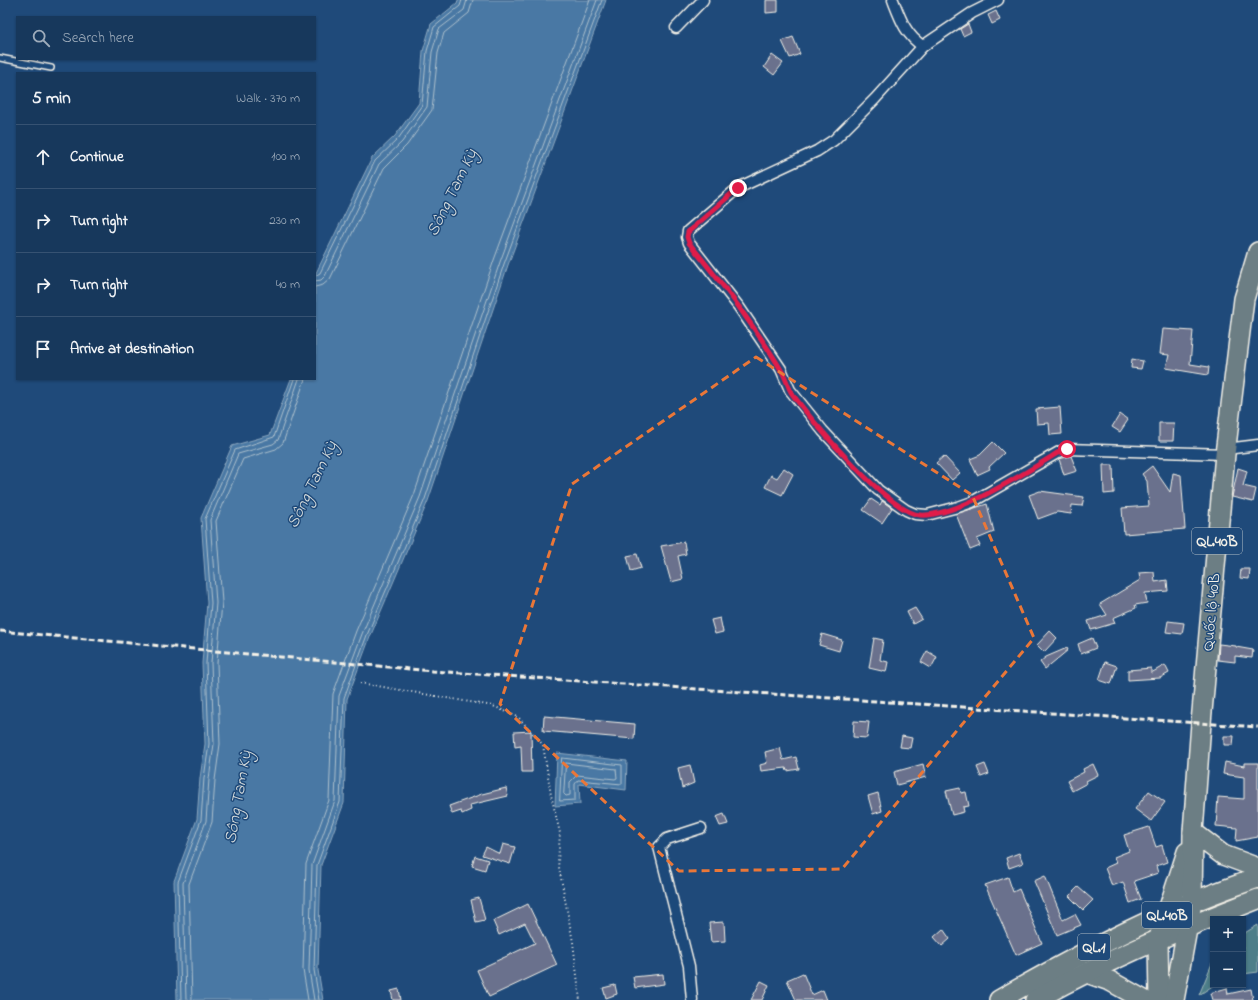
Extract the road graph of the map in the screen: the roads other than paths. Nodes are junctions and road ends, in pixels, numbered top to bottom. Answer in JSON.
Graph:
{"nodes":[{"id":1,"x":703,"y":0,"type":"edge"},
{"id":2,"x":893,"y":0,"type":"edge"},
{"id":3,"x":998,"y":0,"type":"edge"},
{"id":4,"x":676,"y":28,"type":"dead end"},
{"id":5,"x":923,"y":46,"type":"junction"},
{"id":6,"x":0,"y":58,"type":"edge"},
{"id":7,"x":51,"y":68,"type":"dead end"},
{"id":8,"x":1258,"y":252,"type":"edge"},
{"id":9,"x":1252,"y":293,"type":"edge"},
{"id":10,"x":1258,"y":445,"type":"edge"},
{"id":11,"x":1225,"y":451,"type":"junction"},
{"id":12,"x":701,"y":828,"type":"dead end"},
{"id":13,"x":1193,"y":832,"type":"junction"},
{"id":14,"x":1258,"y":868,"type":"edge"},
{"id":15,"x":1258,"y":878,"type":"edge"},
{"id":16,"x":1258,"y":899,"type":"edge"},
{"id":17,"x":1192,"y":902,"type":"junction"},
{"id":18,"x":1168,"y":912,"type":"junction"},
{"id":19,"x":1189,"y":928,"type":"junction"},
{"id":20,"x":1158,"y":941,"type":"junction"},
{"id":21,"x":1087,"y":973,"type":"junction"},
{"id":22,"x":1000,"y":999,"type":"edge"},
{"id":23,"x":692,"y":1000,"type":"edge"},
{"id":24,"x":1036,"y":1000,"type":"edge"},
{"id":25,"x":1144,"y":1000,"type":"edge"},
{"id":26,"x":1159,"y":1000,"type":"edge"},
{"id":27,"x":1174,"y":1000,"type":"edge"}],
"edges":[{"from":1,"to":4,"type":"street"},
{"from":2,"to":5,"type":"street"},
{"from":3,"to":5,"type":"street"},
{"from":5,"to":11,"type":"street"},
{"from":6,"to":7,"type":"lane"},
{"from":8,"to":9,"type":"highway","name":"Quốc lộ 40B","number":"QL.40B"},
{"from":9,"to":11,"type":"highway","name":"Quốc lộ 40B","number":"QL.40B"},
{"from":10,"to":11,"type":"street"},
{"from":11,"to":13,"type":"highway","name":"Quốc lộ 40B","number":"QL.40B"},
{"from":12,"to":23,"type":"street"},
{"from":13,"to":14,"type":"highway"},
{"from":13,"to":17,"type":"highway","name":"Quốc lộ 40B","number":"QL.40B"},
{"from":13,"to":18,"type":"highway","name":"Quốc lộ 40B","number":"QL.40B"},
{"from":15,"to":17,"type":"highway","number":"QL.1"},
{"from":16,"to":19,"type":"highway","number":"QL.1"},
{"from":17,"to":18,"type":"highway","number":"QL.1"},
{"from":17,"to":19,"type":"highway","name":"Quốc lộ 40B"},
{"from":18,"to":20,"type":"highway","name":"Quốc lộ 40B","number":"QL.40B"},
{"from":18,"to":22,"type":"highway","number":"QL.1"},
{"from":19,"to":20,"type":"highway","number":"QL.1"},
{"from":19,"to":27,"type":"highway","number":"QL.40B"},
{"from":20,"to":21,"type":"highway","number":"QL.1"},
{"from":20,"to":26,"type":"highway","name":"Quốc lộ 40B","number":"QL.40B"},
{"from":21,"to":24,"type":"highway","number":"QL.1"},
{"from":21,"to":25,"type":"highway"}]}
